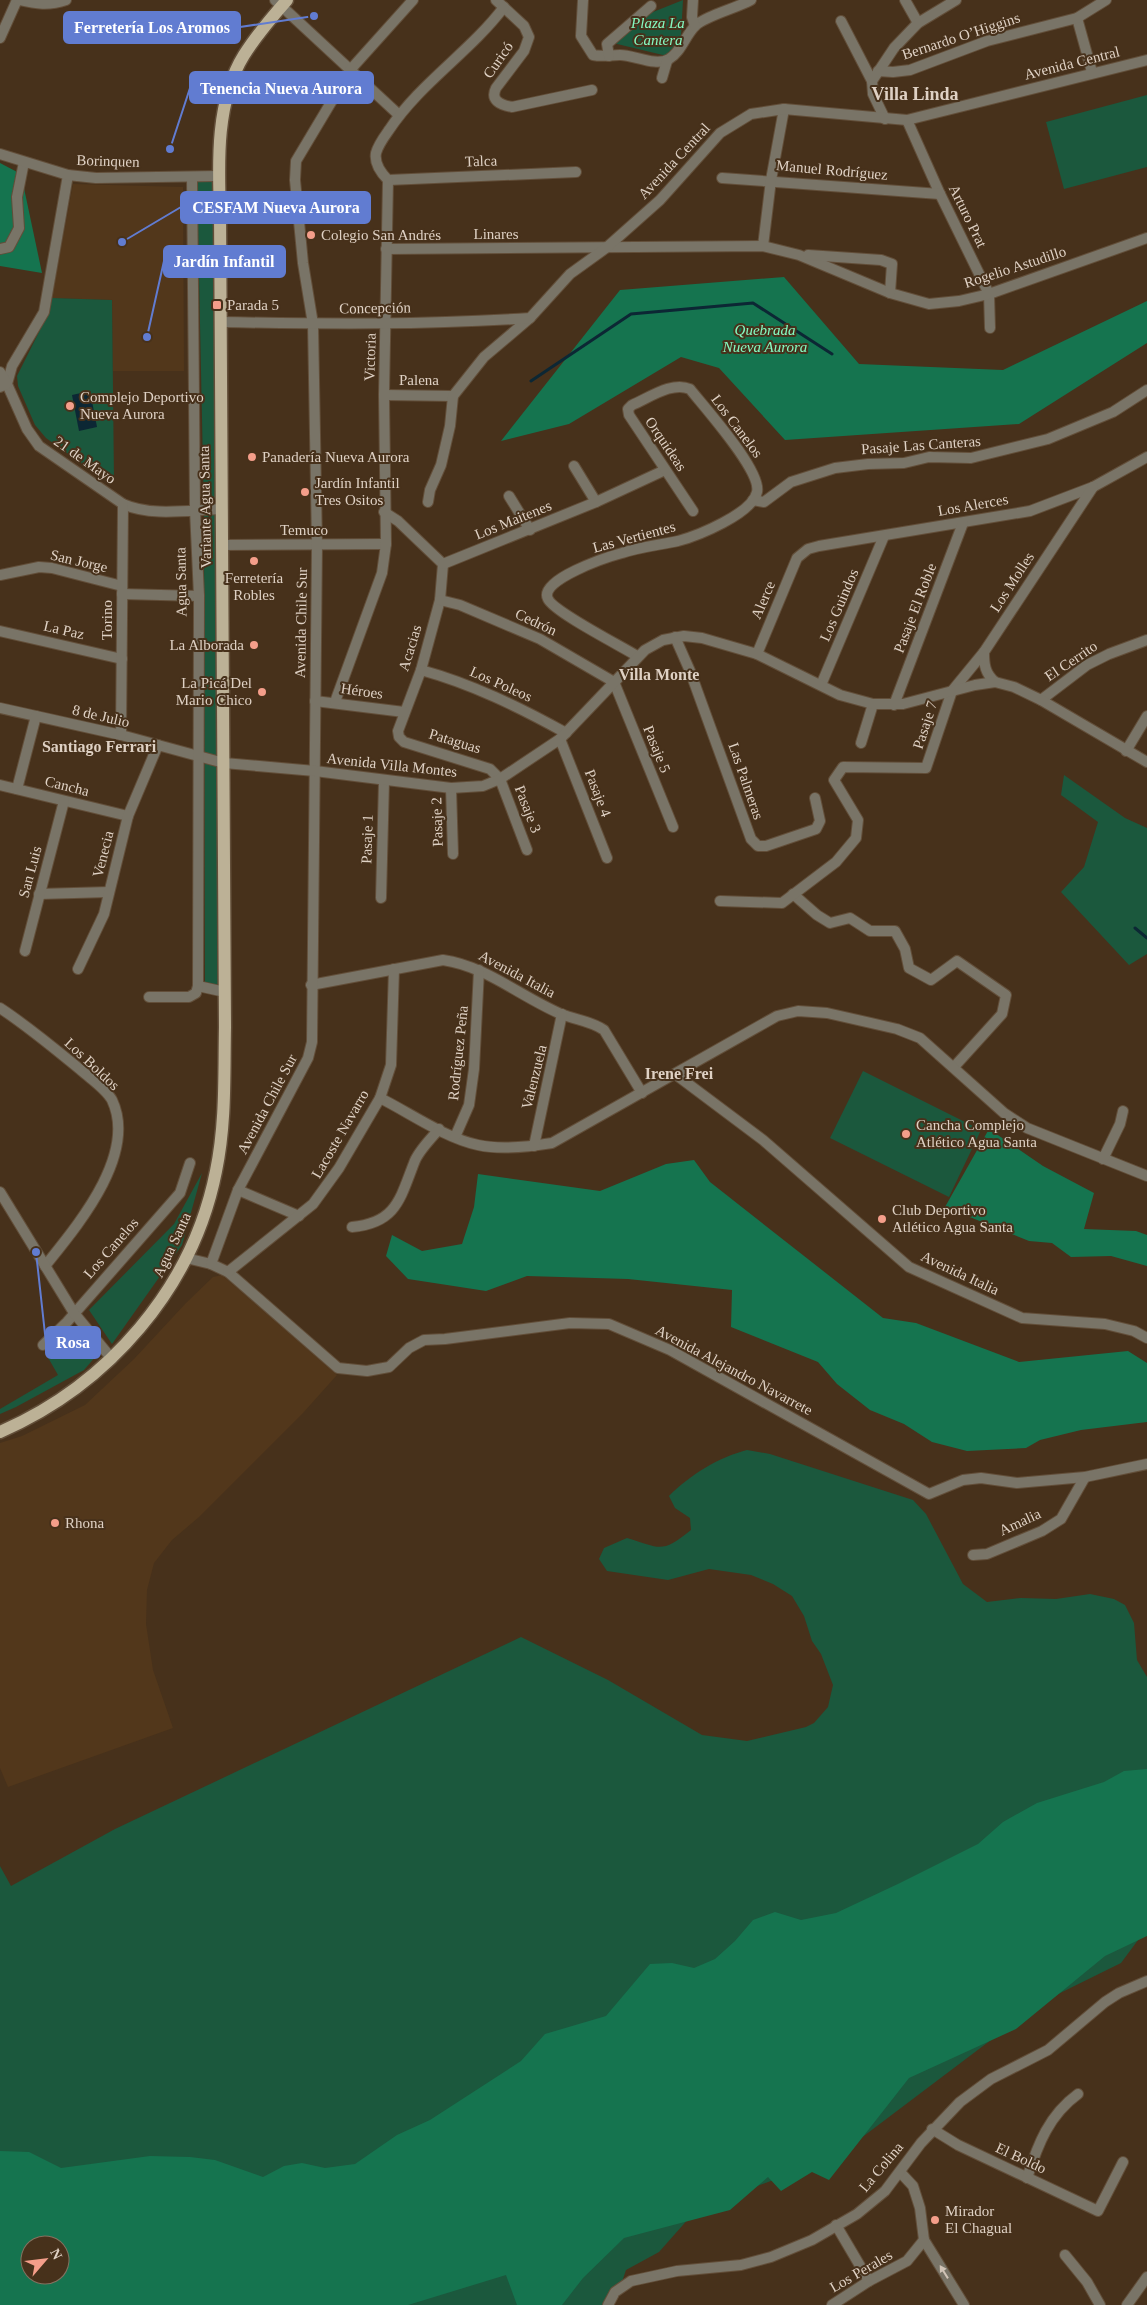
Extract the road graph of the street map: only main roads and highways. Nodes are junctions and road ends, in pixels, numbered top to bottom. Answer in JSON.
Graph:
{"nodes":[{"id":1,"x":281,"y":2,"type":"edge"},
{"id":2,"x":224,"y":763,"type":"joint"},
{"id":3,"x":0,"y":1432,"type":"edge"}],
"edges":[{"from":1,"to":2,"type":"main road","name":"Variante Agua Santa"},
{"from":2,"to":3,"type":"main road","name":"Agua Santa"}]}
